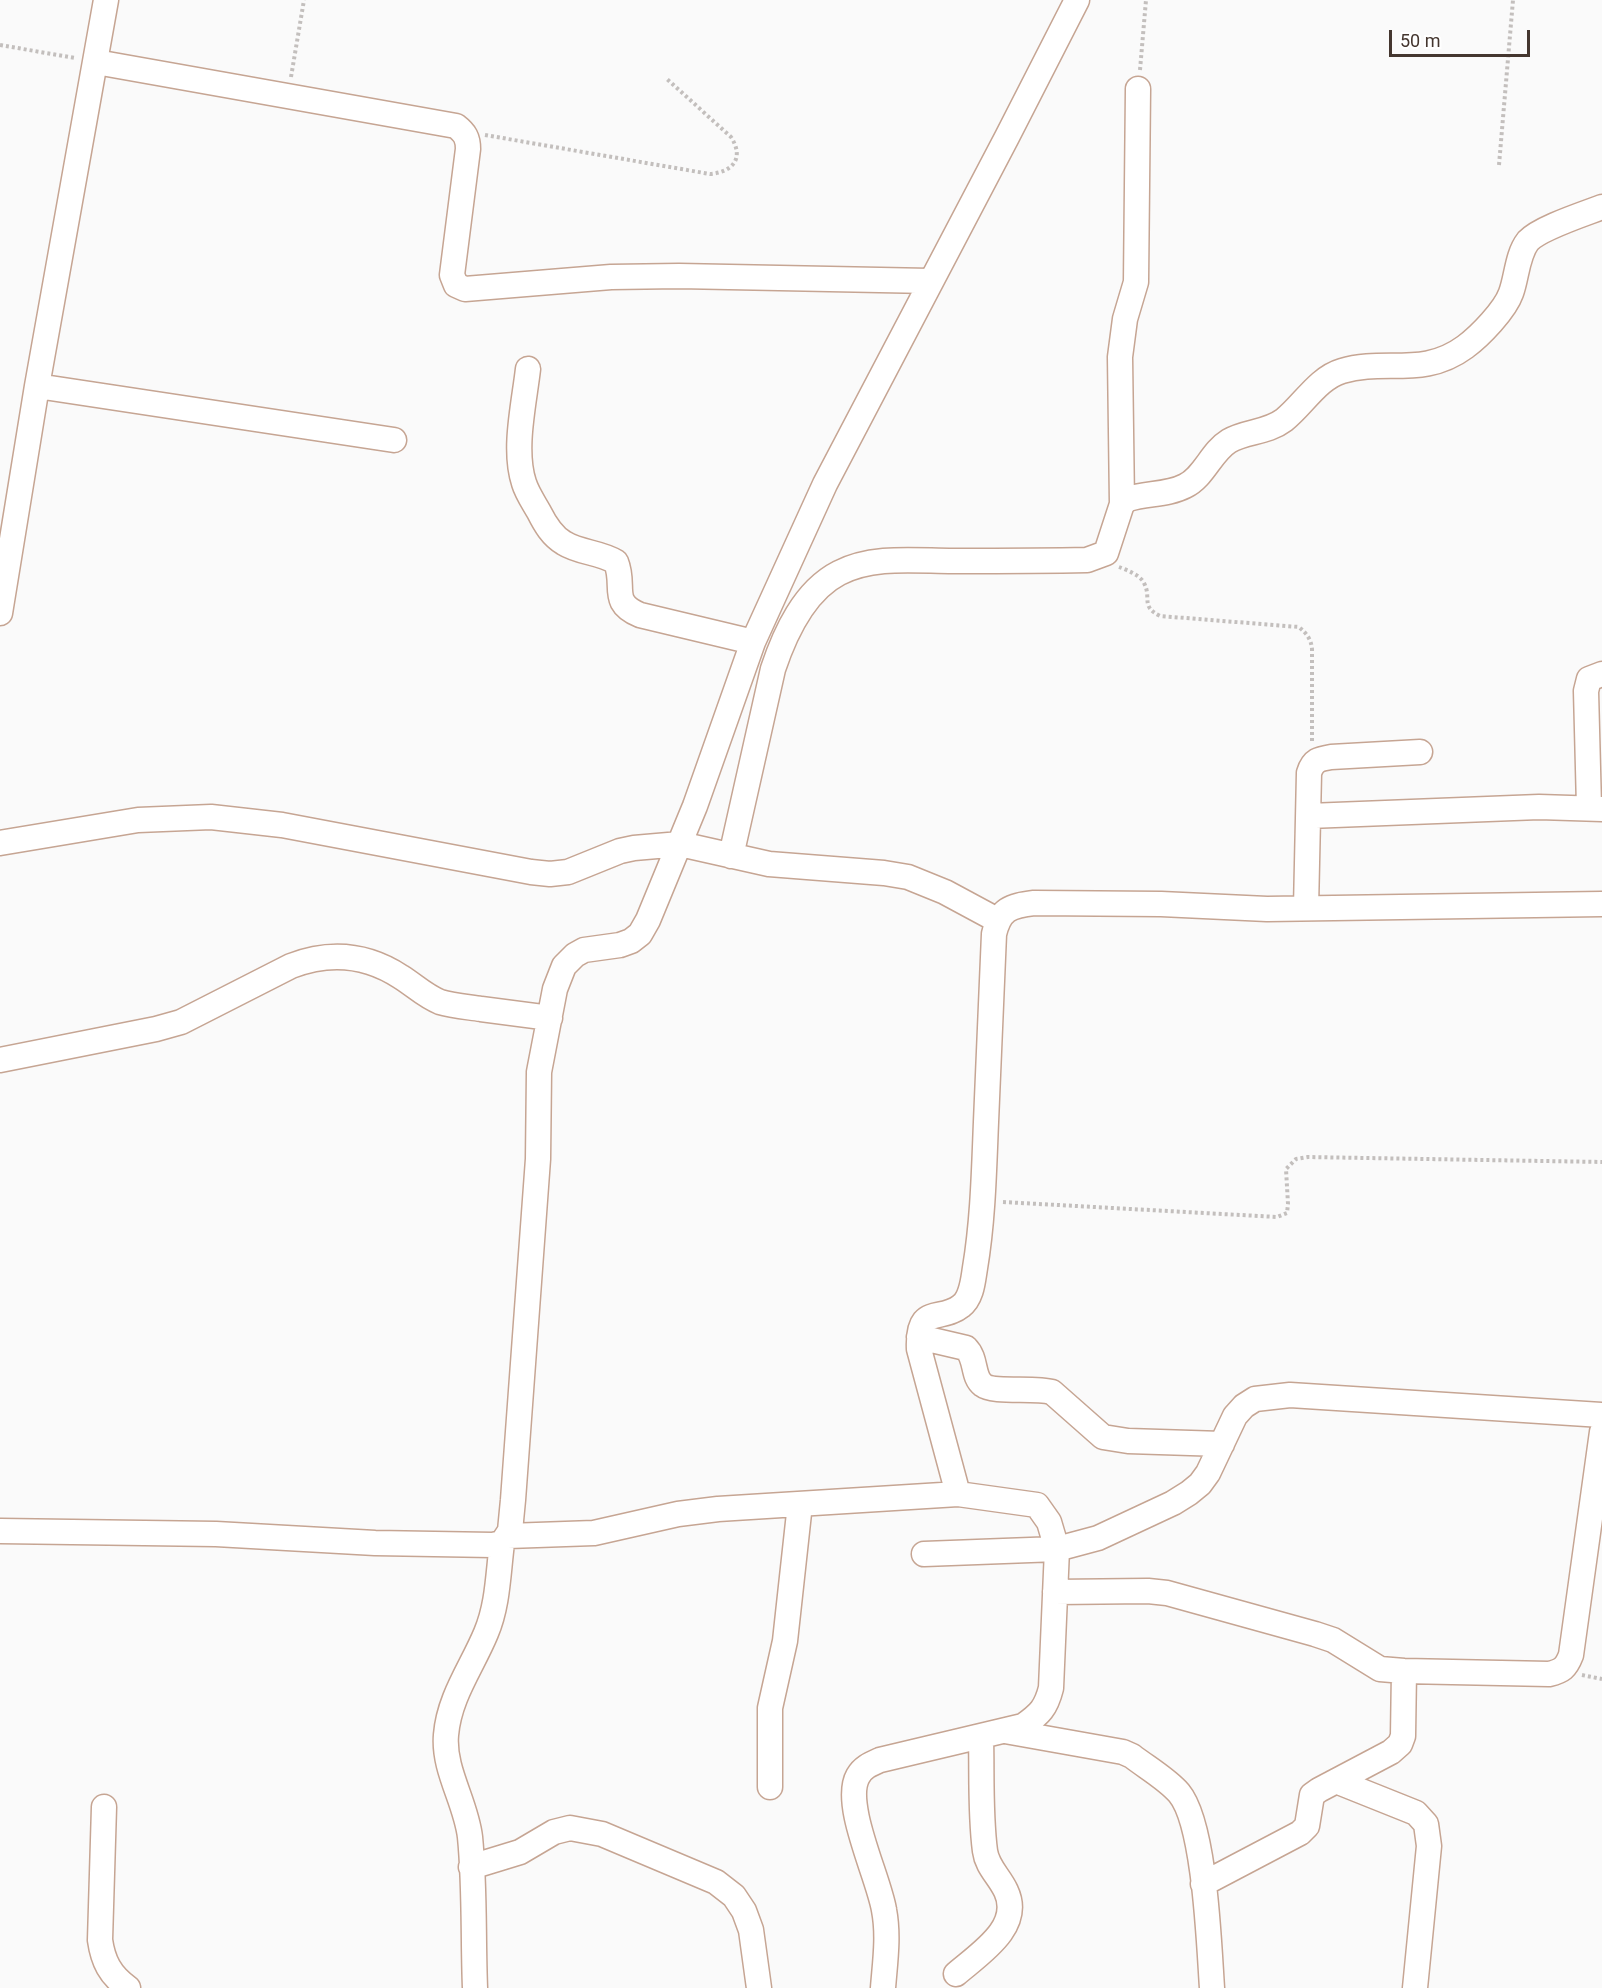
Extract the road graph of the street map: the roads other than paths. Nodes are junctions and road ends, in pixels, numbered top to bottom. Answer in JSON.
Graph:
{"nodes":[{"id":1,"x":106,"y":0,"type":"edge"},
{"id":2,"x":1077,"y":0,"type":"edge"},
{"id":3,"x":96,"y":62,"type":"junction"},
{"id":4,"x":1138,"y":89,"type":"road end"},
{"id":5,"x":1602,"y":207,"type":"edge"},
{"id":6,"x":930,"y":281,"type":"junction"},
{"id":7,"x":528,"y":369,"type":"dead end"},
{"id":8,"x":37,"y":386,"type":"junction"},
{"id":9,"x":394,"y":440,"type":"dead end"},
{"id":10,"x":1122,"y":504,"type":"junction"},
{"id":11,"x":0,"y":613,"type":"edge"},
{"id":12,"x":753,"y":642,"type":"junction"},
{"id":13,"x":1602,"y":674,"type":"edge"},
{"id":14,"x":1420,"y":752,"type":"dead end"},
{"id":15,"x":1596,"y":808,"type":"edge"},
{"id":16,"x":1309,"y":816,"type":"junction"},
{"id":17,"x":0,"y":843,"type":"edge"},
{"id":18,"x":692,"y":846,"type":"junction"},
{"id":19,"x":731,"y":856,"type":"junction"},
{"id":20,"x":1602,"y":904,"type":"edge"},
{"id":21,"x":1306,"y":908,"type":"junction"},
{"id":22,"x":997,"y":920,"type":"junction"},
{"id":23,"x":550,"y":1018,"type":"junction"},
{"id":24,"x":0,"y":1060,"type":"edge"},
{"id":25,"x":919,"y":1337,"type":"junction"},
{"id":26,"x":1602,"y":1415,"type":"edge"},
{"id":27,"x":1602,"y":1432,"type":"edge"},
{"id":28,"x":1222,"y":1444,"type":"junction"},
{"id":29,"x":958,"y":1494,"type":"junction"},
{"id":30,"x":800,"y":1504,"type":"junction"},
{"id":31,"x":0,"y":1531,"type":"edge"},
{"id":32,"x":505,"y":1539,"type":"junction"},
{"id":33,"x":1057,"y":1549,"type":"junction"},
{"id":34,"x":924,"y":1554,"type":"dead end"},
{"id":35,"x":1055,"y":1592,"type":"junction"},
{"id":36,"x":1404,"y":1671,"type":"junction"},
{"id":37,"x":1005,"y":1731,"type":"junction"},
{"id":38,"x":981,"y":1736,"type":"junction"},
{"id":39,"x":1336,"y":1781,"type":"junction"},
{"id":40,"x":770,"y":1787,"type":"dead end"},
{"id":41,"x":104,"y":1807,"type":"dead end"},
{"id":42,"x":471,"y":1867,"type":"junction"},
{"id":43,"x":1203,"y":1884,"type":"junction"},
{"id":44,"x":956,"y":1974,"type":"dead end"},
{"id":45,"x":128,"y":1988,"type":"edge"},
{"id":46,"x":475,"y":1988,"type":"edge"},
{"id":47,"x":759,"y":1988,"type":"edge"},
{"id":48,"x":882,"y":1988,"type":"edge"},
{"id":49,"x":1212,"y":1988,"type":"edge"},
{"id":50,"x":1415,"y":1988,"type":"edge"}],
"edges":[{"from":1,"to":3,"type":"street"},
{"from":2,"to":6,"type":"street"},
{"from":3,"to":6,"type":"street"},
{"from":3,"to":8,"type":"street"},
{"from":4,"to":10,"type":"street"},
{"from":5,"to":10,"type":"street"},
{"from":6,"to":12,"type":"street"},
{"from":7,"to":12,"type":"street"},
{"from":8,"to":9,"type":"street"},
{"from":8,"to":11,"type":"street"},
{"from":10,"to":19,"type":"street"},
{"from":12,"to":18,"type":"street"},
{"from":13,"to":15,"type":"street"},
{"from":14,"to":16,"type":"street"},
{"from":15,"to":16,"type":"street"},
{"from":16,"to":21,"type":"street"},
{"from":17,"to":18,"type":"street"},
{"from":18,"to":19,"type":"street"},
{"from":18,"to":23,"type":"street"},
{"from":19,"to":22,"type":"street"},
{"from":20,"to":21,"type":"street"},
{"from":21,"to":22,"type":"street"},
{"from":22,"to":25,"type":"street"},
{"from":23,"to":24,"type":"street"},
{"from":23,"to":32,"type":"street"},
{"from":25,"to":28,"type":"street"},
{"from":25,"to":29,"type":"street"},
{"from":26,"to":28,"type":"street"},
{"from":27,"to":36,"type":"street"},
{"from":28,"to":33,"type":"street"},
{"from":29,"to":30,"type":"street"},
{"from":29,"to":33,"type":"street"},
{"from":30,"to":32,"type":"street"},
{"from":30,"to":40,"type":"street"},
{"from":31,"to":32,"type":"street"},
{"from":32,"to":42,"type":"street"},
{"from":33,"to":34,"type":"street"},
{"from":33,"to":35,"type":"street"},
{"from":35,"to":36,"type":"street"},
{"from":35,"to":37,"type":"street"},
{"from":36,"to":39,"type":"street"},
{"from":37,"to":38,"type":"street"},
{"from":37,"to":43,"type":"street"},
{"from":38,"to":44,"type":"street"},
{"from":38,"to":48,"type":"street"},
{"from":39,"to":43,"type":"street"},
{"from":39,"to":50,"type":"street"},
{"from":41,"to":45,"type":"street"},
{"from":42,"to":46,"type":"street"},
{"from":42,"to":47,"type":"street"},
{"from":43,"to":49,"type":"street"}]}
